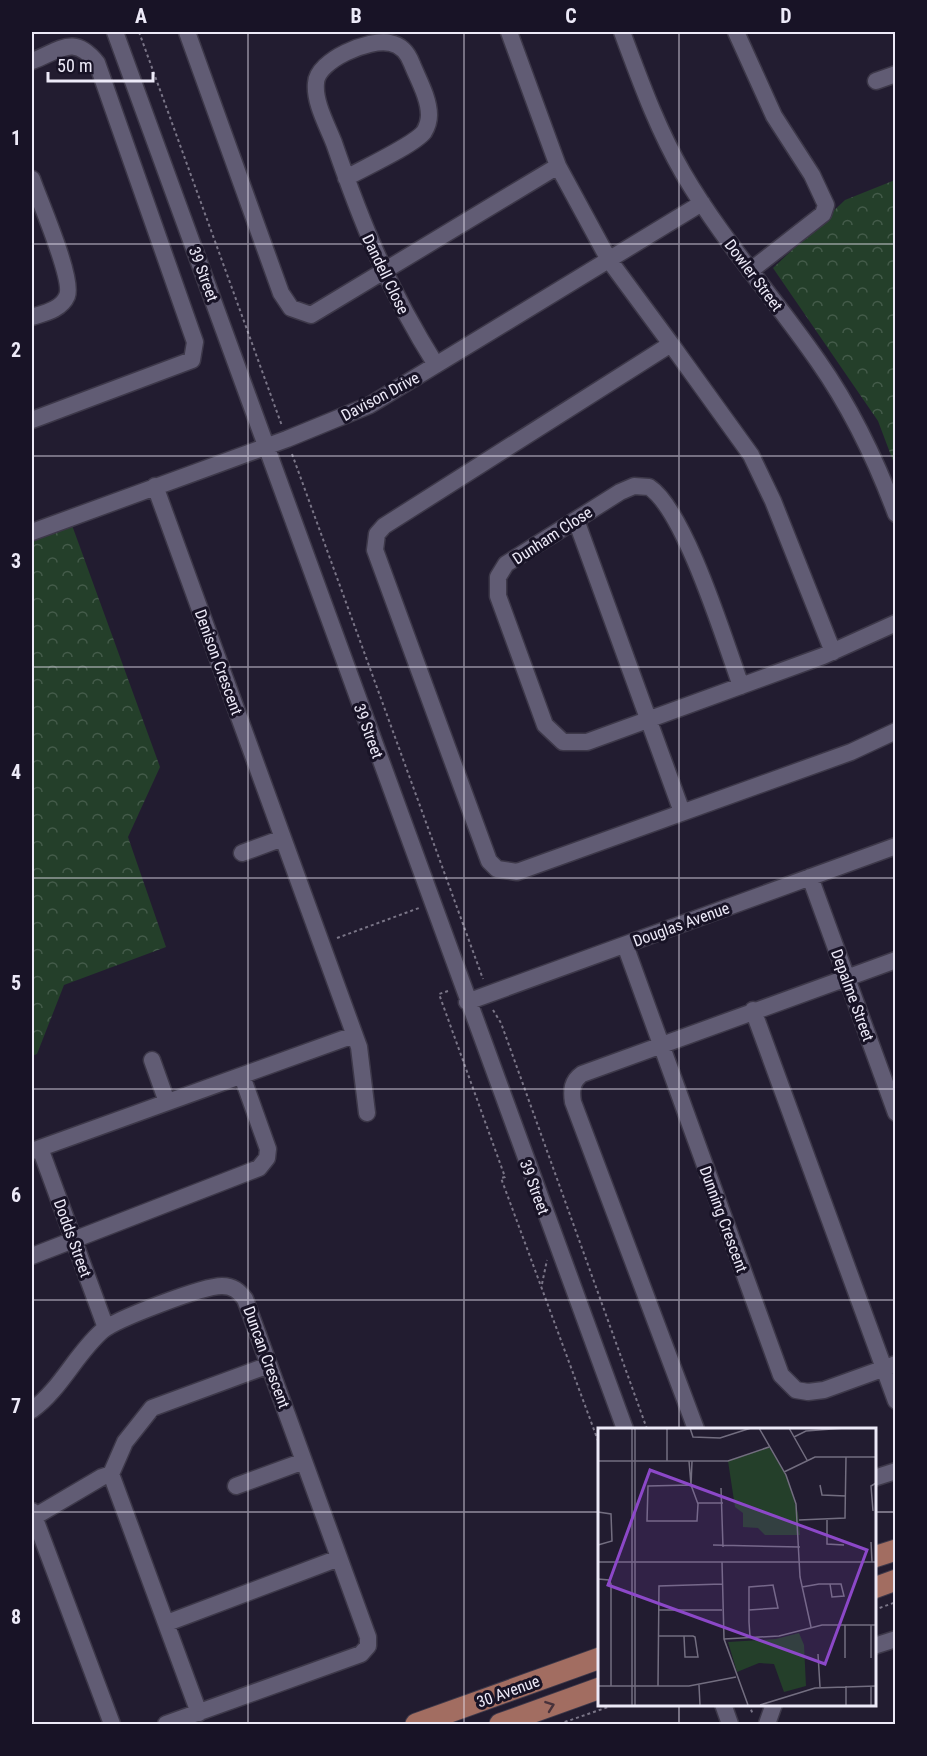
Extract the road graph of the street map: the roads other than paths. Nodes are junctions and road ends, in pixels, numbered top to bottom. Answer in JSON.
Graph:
{"nodes":[{"id":1,"x":116,"y":32,"type":"edge"},
{"id":2,"x":187,"y":32,"type":"edge"},
{"id":3,"x":509,"y":32,"type":"edge"},
{"id":4,"x":622,"y":32,"type":"edge"},
{"id":5,"x":736,"y":32,"type":"edge"},
{"id":6,"x":32,"y":61,"type":"edge"},
{"id":7,"x":896,"y":74,"type":"edge"},
{"id":8,"x":876,"y":81,"type":"dead end"},
{"id":9,"x":558,"y":166,"type":"junction"},
{"id":10,"x":346,"y":178,"type":"junction"},
{"id":11,"x":32,"y":179,"type":"edge"},
{"id":12,"x":702,"y":203,"type":"junction"},
{"id":13,"x":609,"y":260,"type":"junction"},
{"id":14,"x":750,"y":271,"type":"junction"},
{"id":15,"x":383,"y":273,"type":"junction"},
{"id":16,"x":32,"y":318,"type":"edge"},
{"id":17,"x":671,"y":344,"type":"junction"},
{"id":18,"x":436,"y":365,"type":"junction"},
{"id":19,"x":32,"y":420,"type":"edge"},
{"id":20,"x":266,"y":446,"type":"junction"},
{"id":21,"x":155,"y":486,"type":"junction"},
{"id":22,"x":896,"y":514,"type":"edge"},
{"id":23,"x":576,"y":520,"type":"junction"},
{"id":24,"x":32,"y":532,"type":"edge"},
{"id":25,"x":896,"y":623,"type":"edge"},
{"id":26,"x":833,"y":652,"type":"junction"},
{"id":27,"x":741,"y":686,"type":"junction"},
{"id":28,"x":648,"y":719,"type":"junction"},
{"id":29,"x":896,"y":731,"type":"edge"},
{"id":30,"x":682,"y":812,"type":"junction"},
{"id":31,"x":283,"y":838,"type":"junction"},
{"id":32,"x":896,"y":846,"type":"edge"},
{"id":33,"x":242,"y":853,"type":"dead end"},
{"id":34,"x":810,"y":878,"type":"junction"},
{"id":35,"x":625,"y":945,"type":"junction"},
{"id":36,"x":896,"y":960,"type":"edge"},
{"id":37,"x":846,"y":978,"type":"junction"},
{"id":38,"x":467,"y":1002,"type":"junction"},
{"id":39,"x":753,"y":1010,"type":"junction"},
{"id":40,"x":354,"y":1035,"type":"junction"},
{"id":41,"x":661,"y":1045,"type":"junction"},
{"id":42,"x":152,"y":1060,"type":"dead end"},
{"id":43,"x":242,"y":1076,"type":"junction"},
{"id":44,"x":167,"y":1102,"type":"junction"},
{"id":45,"x":367,"y":1113,"type":"dead end"},
{"id":46,"x":896,"y":1113,"type":"edge"},
{"id":47,"x":36,"y":1150,"type":"edge"},
{"id":48,"x":73,"y":1239,"type":"junction"},
{"id":49,"x":32,"y":1256,"type":"edge"},
{"id":50,"x":106,"y":1328,"type":"junction"},
{"id":51,"x":269,"y":1365,"type":"junction"},
{"id":52,"x":890,"y":1366,"type":"edge"},
{"id":53,"x":896,"y":1401,"type":"edge"},
{"id":54,"x":32,"y":1410,"type":"edge"},
{"id":55,"x":624,"y":1428,"type":"edge"},
{"id":56,"x":696,"y":1428,"type":"edge"},
{"id":57,"x":304,"y":1461,"type":"junction"},
{"id":58,"x":896,"y":1471,"type":"edge"},
{"id":59,"x":111,"y":1474,"type":"junction"},
{"id":60,"x":876,"y":1477,"type":"edge"},
{"id":61,"x":236,"y":1486,"type":"dead end"},
{"id":62,"x":33,"y":1514,"type":"edge"},
{"id":63,"x":896,"y":1550,"type":"edge"},
{"id":64,"x":876,"y":1556,"type":"edge"},
{"id":65,"x":339,"y":1558,"type":"junction"},
{"id":66,"x":896,"y":1580,"type":"edge"},
{"id":67,"x":876,"y":1587,"type":"edge"},
{"id":68,"x":167,"y":1623,"type":"junction"},
{"id":69,"x":896,"y":1639,"type":"edge"},
{"id":70,"x":876,"y":1646,"type":"edge"},
{"id":71,"x":598,"y":1659,"type":"edge"},
{"id":72,"x":598,"y":1689,"type":"edge"},
{"id":73,"x":723,"y":1705,"type":"edge"},
{"id":74,"x":774,"y":1705,"type":"edge"},
{"id":75,"x":199,"y":1713,"type":"junction"},
{"id":76,"x":112,"y":1725,"type":"edge"},
{"id":77,"x":166,"y":1725,"type":"edge"},
{"id":78,"x":416,"y":1725,"type":"edge"},
{"id":79,"x":500,"y":1725,"type":"edge"},
{"id":80,"x":730,"y":1725,"type":"edge"},
{"id":81,"x":767,"y":1725,"type":"edge"}],
"edges":[{"from":1,"to":20,"type":"street","name":"39 Street"},
{"from":2,"to":15,"type":"street"},
{"from":3,"to":9,"type":"street"},
{"from":4,"to":12,"type":"street","name":"Dowler Street"},
{"from":5,"to":14,"type":"street"},
{"from":6,"to":19,"type":"street"},
{"from":7,"to":8,"type":"street"},
{"from":9,"to":13,"type":"street"},
{"from":9,"to":15,"type":"street"},
{"from":10,"to":10,"type":"street","name":"Dandell Close"},
{"from":10,"to":15,"type":"street","name":"Dandell Close"},
{"from":11,"to":16,"type":"street"},
{"from":12,"to":13,"type":"street","name":"Davison Drive"},
{"from":12,"to":14,"type":"street","name":"Dowler Street"},
{"from":13,"to":17,"type":"street"},
{"from":13,"to":18,"type":"street","name":"Davison Drive"},
{"from":14,"to":22,"type":"street","name":"Dowler Street"},
{"from":15,"to":18,"type":"street","name":"Dandell Close"},
{"from":17,"to":26,"type":"street"},
{"from":17,"to":30,"type":"street"},
{"from":18,"to":20,"type":"street","name":"Davison Drive"},
{"from":20,"to":21,"type":"street","name":"Davison Drive"},
{"from":20,"to":38,"type":"street","name":"39 Street"},
{"from":21,"to":24,"type":"street","name":"Davison Drive"},
{"from":21,"to":31,"type":"street","name":"Denison Crescent"},
{"from":23,"to":27,"type":"street","name":"Dunham Close"},
{"from":23,"to":28,"type":"street"},
{"from":23,"to":28,"type":"street","name":"Dunham Close"},
{"from":25,"to":26,"type":"street","name":"Dunham Close"},
{"from":26,"to":27,"type":"street","name":"Dunham Close"},
{"from":27,"to":28,"type":"street","name":"Dunham Close"},
{"from":28,"to":30,"type":"street"},
{"from":29,"to":30,"type":"street"},
{"from":31,"to":33,"type":"street"},
{"from":31,"to":40,"type":"street","name":"Denison Crescent"},
{"from":32,"to":34,"type":"street","name":"Douglas Avenue"},
{"from":34,"to":35,"type":"street","name":"Douglas Avenue"},
{"from":34,"to":37,"type":"street","name":"Depalme Street"},
{"from":35,"to":38,"type":"street","name":"Douglas Avenue"},
{"from":35,"to":41,"type":"street","name":"Dunning Crescent"},
{"from":36,"to":37,"type":"street"},
{"from":37,"to":39,"type":"street"},
{"from":37,"to":46,"type":"street","name":"Depalme Street"},
{"from":38,"to":55,"type":"street","name":"39 Street"},
{"from":39,"to":41,"type":"street"},
{"from":39,"to":52,"type":"street"},
{"from":40,"to":43,"type":"street"},
{"from":40,"to":45,"type":"street","name":"Denison Crescent"},
{"from":41,"to":52,"type":"street","name":"Dunning Crescent"},
{"from":41,"to":56,"type":"street"},
{"from":42,"to":44,"type":"street"},
{"from":43,"to":44,"type":"street"},
{"from":43,"to":48,"type":"street"},
{"from":44,"to":47,"type":"street"},
{"from":47,"to":48,"type":"street","name":"Dodds Street"},
{"from":48,"to":49,"type":"street"},
{"from":48,"to":50,"type":"street","name":"Dodds Street"},
{"from":50,"to":51,"type":"street","name":"Duncan Crescent"},
{"from":50,"to":54,"type":"street","name":"Duncan Crescent"},
{"from":51,"to":57,"type":"street","name":"Duncan Crescent"},
{"from":51,"to":59,"type":"street"},
{"from":52,"to":53,"type":"street"},
{"from":57,"to":61,"type":"street"},
{"from":57,"to":65,"type":"street","name":"Duncan Crescent"},
{"from":58,"to":60,"type":"street"},
{"from":59,"to":62,"type":"street"},
{"from":59,"to":68,"type":"street"},
{"from":62,"to":76,"type":"street"},
{"from":63,"to":64,"type":"main road"},
{"from":65,"to":68,"type":"street"},
{"from":65,"to":75,"type":"street","name":"Duncan Crescent"},
{"from":66,"to":67,"type":"main road"},
{"from":68,"to":75,"type":"street"},
{"from":69,"to":70,"type":"street"},
{"from":71,"to":78,"type":"main road","name":"30 Avenue"},
{"from":79,"to":72,"type":"main road","name":"30 Avenue","one_way":true},
{"from":73,"to":80,"type":"street"},
{"from":74,"to":81,"type":"street"},
{"from":75,"to":77,"type":"street","name":"Duncan Crescent"}]}
